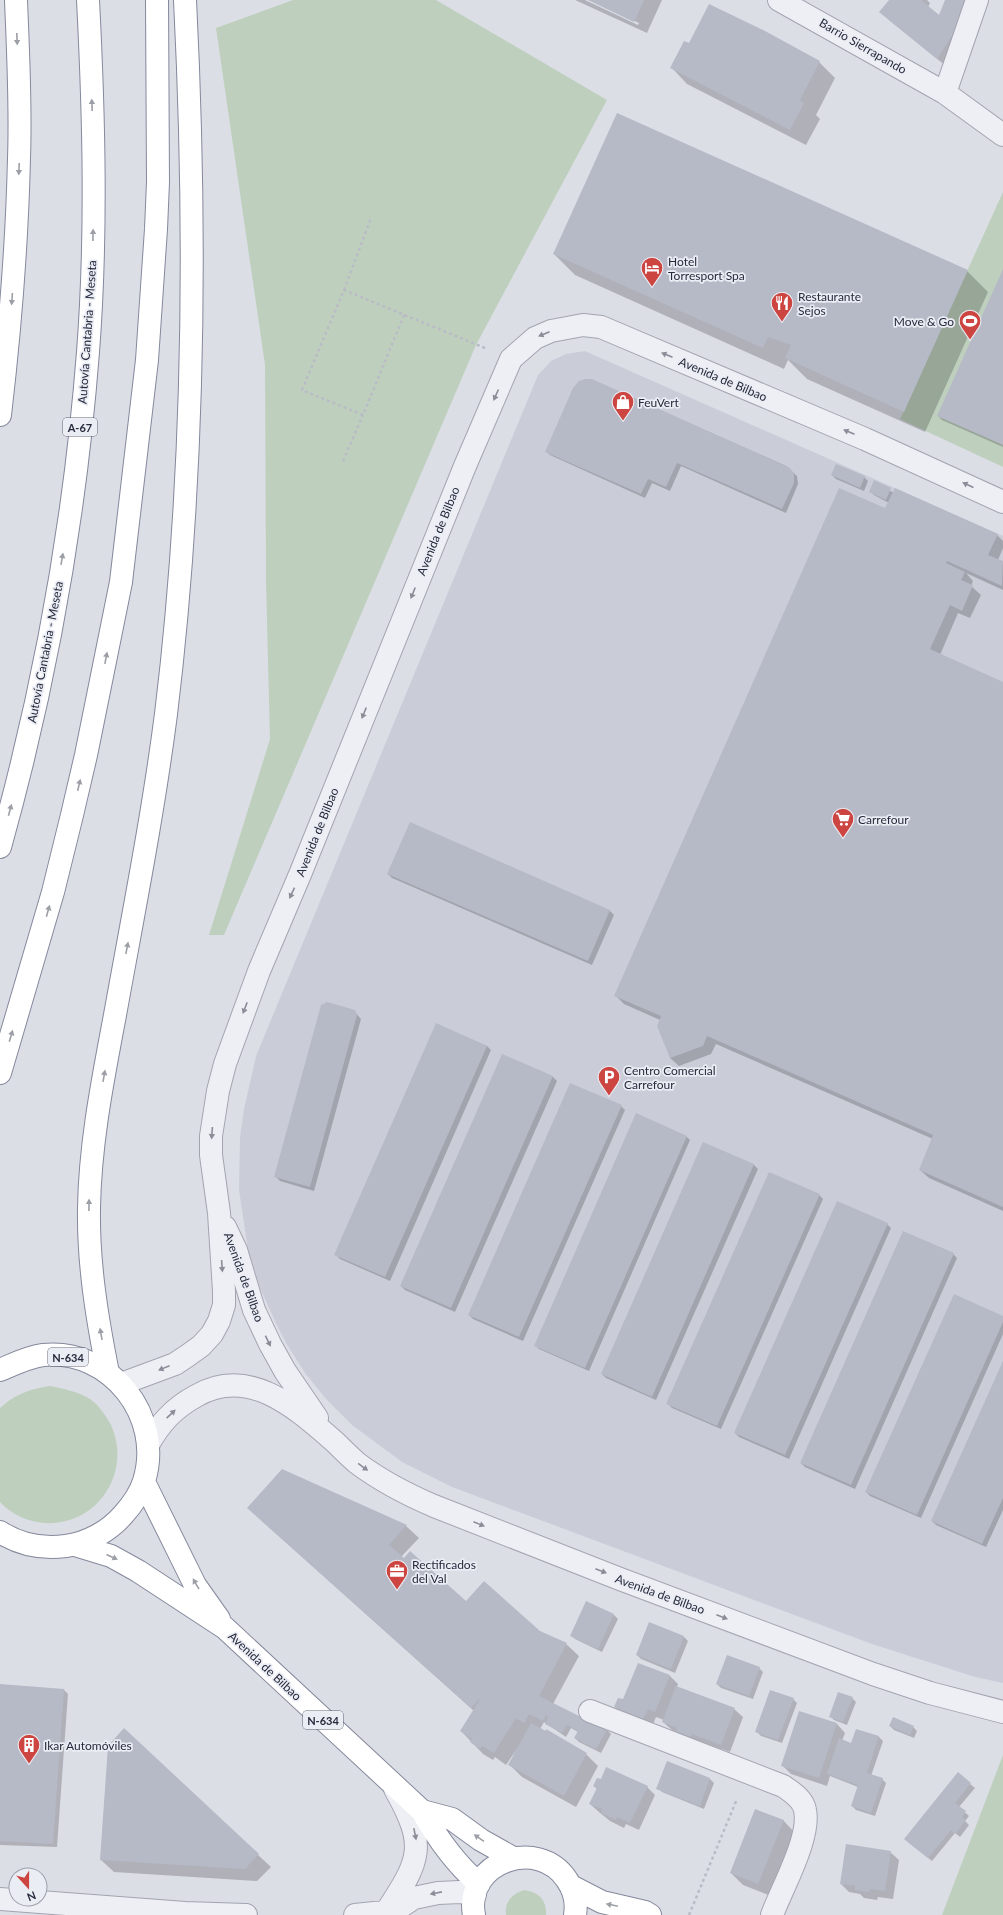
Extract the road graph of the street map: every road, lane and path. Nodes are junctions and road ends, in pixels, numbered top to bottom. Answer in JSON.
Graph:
{"nodes":[{"id":1,"x":16,"y":0,"type":"edge"},
{"id":2,"x":88,"y":0,"type":"edge"},
{"id":3,"x":157,"y":0,"type":"edge"},
{"id":4,"x":185,"y":0,"type":"edge"},
{"id":5,"x":780,"y":0,"type":"edge"},
{"id":6,"x":977,"y":0,"type":"edge"},
{"id":7,"x":945,"y":93,"type":"junction"},
{"id":8,"x":1003,"y":135,"type":"edge"},
{"id":9,"x":372,"y":218,"type":"dead end"},
{"id":10,"x":344,"y":290,"type":"junction"},
{"id":11,"x":404,"y":315,"type":"junction"},
{"id":12,"x":511,"y":359,"type":"junction"},
{"id":13,"x":0,"y":415,"type":"edge"},
{"id":14,"x":363,"y":415,"type":"junction"},
{"id":15,"x":344,"y":461,"type":"dead end"},
{"id":16,"x":1003,"y":502,"type":"edge"},
{"id":17,"x":0,"y":847,"type":"edge"},
{"id":18,"x":0,"y":1073,"type":"edge"},
{"id":19,"x":219,"y":1214,"type":"junction"},
{"id":20,"x":0,"y":1354,"type":"edge"},
{"id":21,"x":26,"y":1359,"type":"junction"},
{"id":22,"x":0,"y":1370,"type":"edge"},
{"id":23,"x":114,"y":1379,"type":"junction"},
{"id":24,"x":334,"y":1441,"type":"junction"},
{"id":25,"x":148,"y":1445,"type":"junction"},
{"id":26,"x":144,"y":1482,"type":"junction"},
{"id":27,"x":0,"y":1532,"type":"edge"},
{"id":28,"x":75,"y":1545,"type":"junction"},
{"id":29,"x":225,"y":1628,"type":"junction"},
{"id":30,"x":590,"y":1711,"type":"dead end"},
{"id":31,"x":1003,"y":1712,"type":"edge"},
{"id":32,"x":748,"y":1773,"type":"junction"},
{"id":33,"x":394,"y":1786,"type":"junction"},
{"id":34,"x":422,"y":1811,"type":"junction"},
{"id":35,"x":513,"y":1858,"type":"junction"},
{"id":36,"x":571,"y":1886,"type":"junction"},
{"id":37,"x":476,"y":1898,"type":"edge"},
{"id":38,"x":0,"y":1899,"type":"edge"},
{"id":39,"x":394,"y":1912,"type":"edge"},
{"id":40,"x":246,"y":1915,"type":"edge"},
{"id":41,"x":355,"y":1915,"type":"edge"},
{"id":42,"x":575,"y":1915,"type":"edge"},
{"id":43,"x":650,"y":1915,"type":"edge"},
{"id":44,"x":689,"y":1915,"type":"edge"},
{"id":45,"x":772,"y":1915,"type":"edge"}],
"edges":[{"from":1,"to":13,"type":"highway","one_way":true},
{"from":17,"to":2,"type":"highway","name":"Autovía Cantabria - Meseta","number":"A-67","one_way":true},
{"from":18,"to":3,"type":"highway","one_way":true},
{"from":23,"to":4,"type":"highway","one_way":true},
{"from":5,"to":7,"type":"street","name":"Barrio Sierrapando"},
{"from":6,"to":7,"type":"street"},
{"from":7,"to":8,"type":"street","name":"Barrio Sierrapando"},
{"from":9,"to":10,"type":"path"},
{"from":10,"to":11,"type":"path"},
{"from":10,"to":14,"type":"path"},
{"from":11,"to":12,"type":"path"},
{"from":11,"to":14,"type":"path"},
{"from":16,"to":12,"type":"street","name":"Avenida de Bilbao","one_way":true},
{"from":12,"to":19,"type":"street","name":"Avenida de Bilbao","one_way":true},
{"from":14,"to":15,"type":"path"},
{"from":19,"to":23,"type":"street","name":"Avenida de Bilbao","one_way":true},
{"from":19,"to":24,"type":"street","name":"Avenida de Bilbao","one_way":true},
{"from":20,"to":21,"type":"highway","number":"N-634"},
{"from":21,"to":22,"type":"highway","number":"N-634"},
{"from":21,"to":23,"type":"highway","number":"N-634"},
{"from":23,"to":25,"type":"highway","number":"N-634"},
{"from":25,"to":24,"type":"street","name":"Avenida de Bilbao","one_way":true},
{"from":24,"to":31,"type":"street","name":"Avenida de Bilbao","one_way":true},
{"from":25,"to":26,"type":"highway","number":"N-634"},
{"from":26,"to":28,"type":"highway","number":"N-634"},
{"from":29,"to":26,"type":"highway","name":"Avenida de Bilbao","number":"N-634","one_way":true},
{"from":27,"to":28,"type":"highway","number":"N-634"},
{"from":28,"to":29,"type":"highway","name":"Avenida de Bilbao","number":"N-634","one_way":true},
{"from":29,"to":33,"type":"highway","name":"Avenida de Bilbao","number":"N-634"},
{"from":30,"to":32,"type":"street"},
{"from":32,"to":44,"type":"path"},
{"from":32,"to":45,"type":"street"},
{"from":33,"to":34,"type":"highway","name":"Avenida de Bilbao","number":"N-634"},
{"from":33,"to":39,"type":"street","name":"Avenida de Bilbao","one_way":true},
{"from":35,"to":34,"type":"highway","name":"Avenida de Bilbao","number":"N-634","one_way":true},
{"from":34,"to":37,"type":"highway","name":"Avenida de Bilbao","number":"N-634"},
{"from":35,"to":36,"type":"highway","number":"N-634"},
{"from":35,"to":37,"type":"highway","number":"N-634"},
{"from":36,"to":42,"type":"highway","number":"N-634"},
{"from":43,"to":36,"type":"highway","number":"N-634","one_way":true},
{"from":37,"to":39,"type":"street","one_way":true},
{"from":38,"to":40,"type":"street"},
{"from":39,"to":41,"type":"street"}]}
